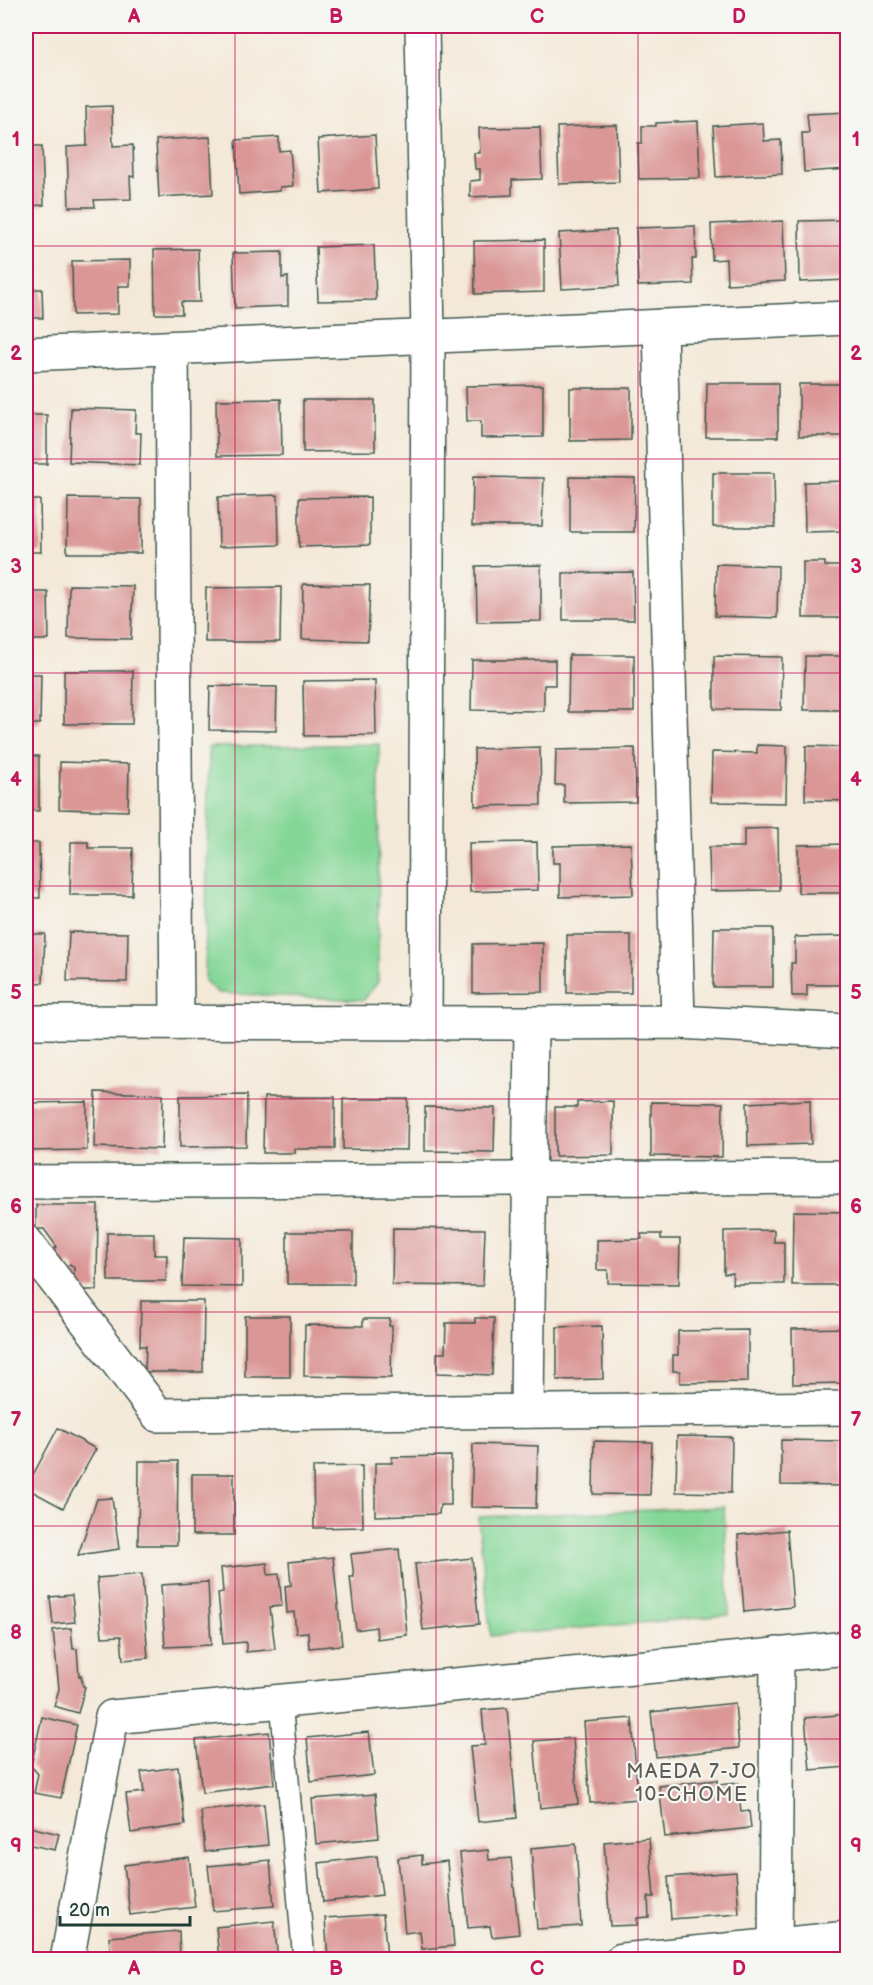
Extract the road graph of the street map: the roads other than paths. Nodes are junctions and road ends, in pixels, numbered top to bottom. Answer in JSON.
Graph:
{"nodes":[{"id":1,"x":422,"y":26,"type":"edge"},
{"id":2,"x":848,"y":318,"type":"edge"},
{"id":3,"x":660,"y":326,"type":"junction"},
{"id":4,"x":428,"y":336,"type":"junction"},
{"id":5,"x":172,"y":348,"type":"junction"},
{"id":6,"x":26,"y":354,"type":"edge"},
{"id":7,"x":26,"y":1022,"type":"edge"},
{"id":8,"x":177,"y":1022,"type":"junction"},
{"id":9,"x":678,"y":1022,"type":"junction"},
{"id":10,"x":425,"y":1023,"type":"junction"},
{"id":11,"x":531,"y":1023,"type":"junction"},
{"id":12,"x":848,"y":1031,"type":"edge"},
{"id":13,"x":848,"y":1177,"type":"edge"},
{"id":14,"x":530,"y":1179,"type":"junction"},
{"id":15,"x":26,"y":1182,"type":"edge"},
{"id":16,"x":26,"y":1242,"type":"edge"},
{"id":17,"x":848,"y":1408,"type":"edge"},
{"id":18,"x":526,"y":1411,"type":"junction"},
{"id":19,"x":848,"y":1647,"type":"edge"},
{"id":20,"x":777,"y":1654,"type":"junction"},
{"id":21,"x":281,"y":1701,"type":"junction"},
{"id":22,"x":848,"y":1938,"type":"edge"},
{"id":23,"x":776,"y":1952,"type":"edge"},
{"id":24,"x":67,"y":1959,"type":"edge"},
{"id":25,"x":304,"y":1959,"type":"edge"},
{"id":26,"x":622,"y":1959,"type":"edge"}],
"edges":[{"from":1,"to":4,"type":"street"},
{"from":2,"to":3,"type":"street"},
{"from":3,"to":4,"type":"street"},
{"from":3,"to":9,"type":"street"},
{"from":4,"to":5,"type":"street"},
{"from":4,"to":10,"type":"street"},
{"from":5,"to":6,"type":"street"},
{"from":5,"to":8,"type":"street"},
{"from":7,"to":8,"type":"street"},
{"from":8,"to":10,"type":"street"},
{"from":9,"to":11,"type":"street"},
{"from":9,"to":12,"type":"street"},
{"from":10,"to":11,"type":"street"},
{"from":11,"to":14,"type":"street"},
{"from":13,"to":14,"type":"street"},
{"from":14,"to":15,"type":"street"},
{"from":14,"to":18,"type":"street"},
{"from":16,"to":18,"type":"street"},
{"from":17,"to":18,"type":"street"},
{"from":19,"to":20,"type":"street"},
{"from":20,"to":21,"type":"street"},
{"from":20,"to":23,"type":"street"},
{"from":21,"to":24,"type":"street"},
{"from":21,"to":25,"type":"lane"},
{"from":22,"to":23,"type":"street"},
{"from":23,"to":26,"type":"street"}]}
